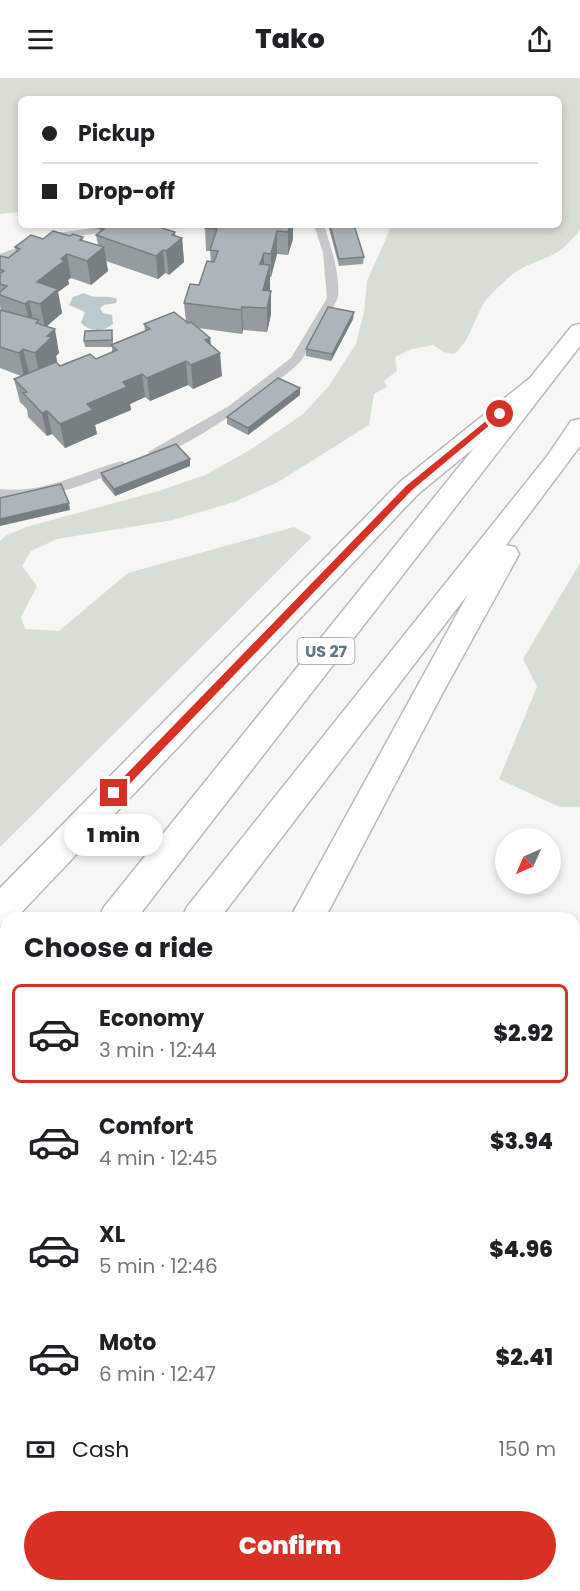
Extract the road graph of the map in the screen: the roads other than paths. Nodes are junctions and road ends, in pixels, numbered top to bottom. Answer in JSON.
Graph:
{"nodes":[{"id":1,"x":116,"y":228,"type":"edge"},
{"id":2,"x":320,"y":228,"type":"edge"},
{"id":3,"x":0,"y":258,"type":"edge"},
{"id":4,"x":580,"y":331,"type":"edge"},
{"id":5,"x":536,"y":384,"type":"junction"},
{"id":6,"x":580,"y":427,"type":"edge"},
{"id":7,"x":557,"y":461,"type":"junction"},
{"id":8,"x":0,"y":493,"type":"edge"},
{"id":9,"x":0,"y":911,"type":"edge"},
{"id":10,"x":121,"y":912,"type":"edge"},
{"id":11,"x":204,"y":912,"type":"edge"},
{"id":12,"x":310,"y":912,"type":"edge"}],
"edges":[{"from":1,"to":3,"type":"lane"},
{"from":2,"to":8,"type":"lane"},
{"from":4,"to":5,"type":"highway","number":"US 27"},
{"from":5,"to":9,"type":"highway"},
{"from":5,"to":10,"type":"highway","number":"US 27"},
{"from":6,"to":7,"type":"highway"},
{"from":7,"to":11,"type":"highway"},
{"from":7,"to":12,"type":"highway"}]}
